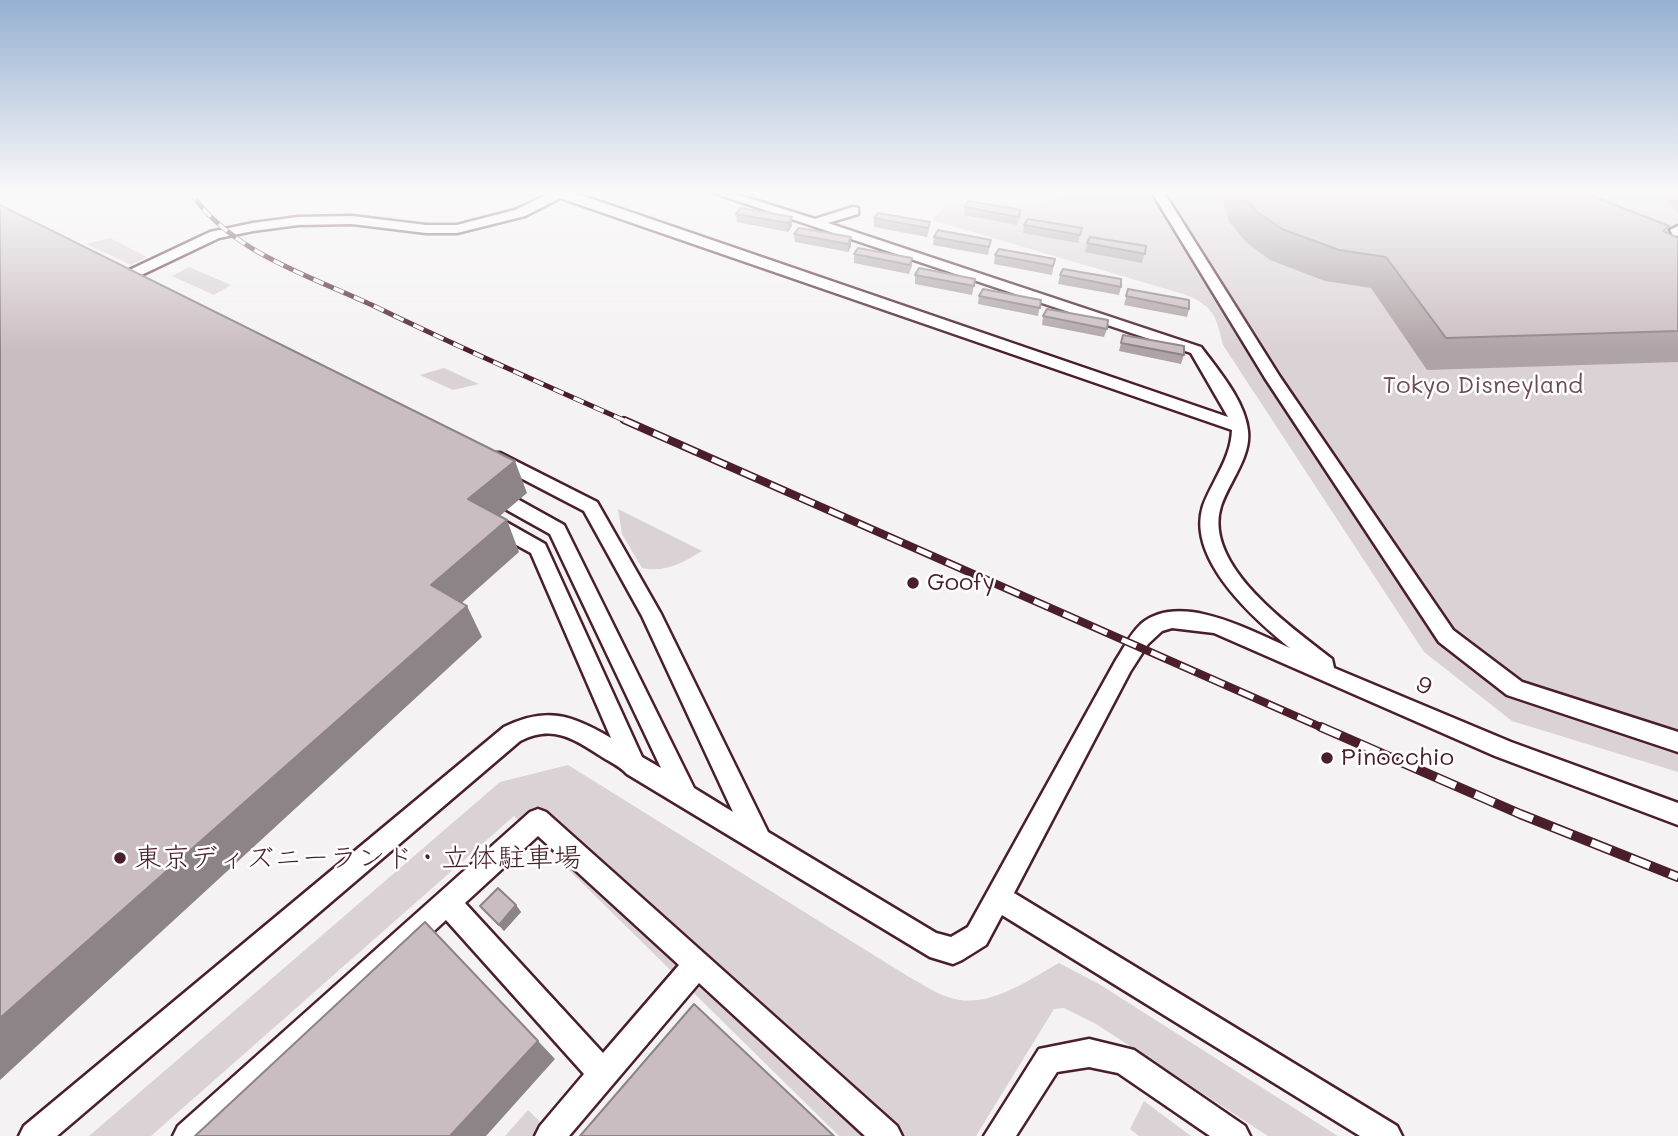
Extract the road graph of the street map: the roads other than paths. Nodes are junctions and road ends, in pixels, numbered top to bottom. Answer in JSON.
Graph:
{"nodes":[{"id":1,"x":196,"y":244,"type":"edge"},
{"id":2,"x":711,"y":244,"type":"edge"},
{"id":3,"x":878,"y":244,"type":"edge"},
{"id":4,"x":1190,"y":244,"type":"edge"},
{"id":5,"x":119,"y":285,"type":"edge"},
{"id":6,"x":1239,"y":427,"type":"junction"},
{"id":7,"x":479,"y":450,"type":"edge"},
{"id":8,"x":513,"y":505,"type":"dead end"},
{"id":9,"x":492,"y":523,"type":"edge"},
{"id":10,"x":1344,"y":681,"type":"junction"},
{"id":11,"x":1678,"y":742,"type":"edge"},
{"id":12,"x":635,"y":766,"type":"junction"},
{"id":13,"x":687,"y":798,"type":"junction"},
{"id":14,"x":1678,"y":814,"type":"edge"},
{"id":15,"x":759,"y":841,"type":"junction"},
{"id":16,"x":997,"y":897,"type":"junction"},
{"id":17,"x":447,"y":902,"type":"junction"},
{"id":18,"x":697,"y":965,"type":"junction"},
{"id":19,"x":603,"y":1074,"type":"junction"},
{"id":20,"x":34,"y":1136,"type":"edge"},
{"id":21,"x":188,"y":1136,"type":"edge"},
{"id":22,"x":550,"y":1136,"type":"edge"},
{"id":23,"x":887,"y":1136,"type":"edge"},
{"id":24,"x":999,"y":1136,"type":"edge"},
{"id":25,"x":1236,"y":1136,"type":"edge"},
{"id":26,"x":1387,"y":1136,"type":"edge"}],
"edges":[{"from":1,"to":5,"type":"lane"},
{"from":2,"to":6,"type":"lane"},
{"from":3,"to":6,"type":"lane"},
{"from":4,"to":11,"type":"lane"},
{"from":6,"to":10,"type":"lane"},
{"from":7,"to":15,"type":"lane"},
{"from":8,"to":13,"type":"lane"},
{"from":9,"to":12,"type":"lane"},
{"from":10,"to":14,"type":"lane","name":"9"},
{"from":10,"to":16,"type":"lane","name":"9"},
{"from":12,"to":13,"type":"lane"},
{"from":12,"to":20,"type":"lane"},
{"from":13,"to":15,"type":"lane"},
{"from":15,"to":16,"type":"lane"},
{"from":16,"to":26,"type":"lane"},
{"from":17,"to":18,"type":"lane"},
{"from":17,"to":19,"type":"lane"},
{"from":17,"to":21,"type":"lane"},
{"from":18,"to":19,"type":"lane"},
{"from":18,"to":23,"type":"lane"},
{"from":19,"to":22,"type":"lane"},
{"from":24,"to":25,"type":"lane"}]}
